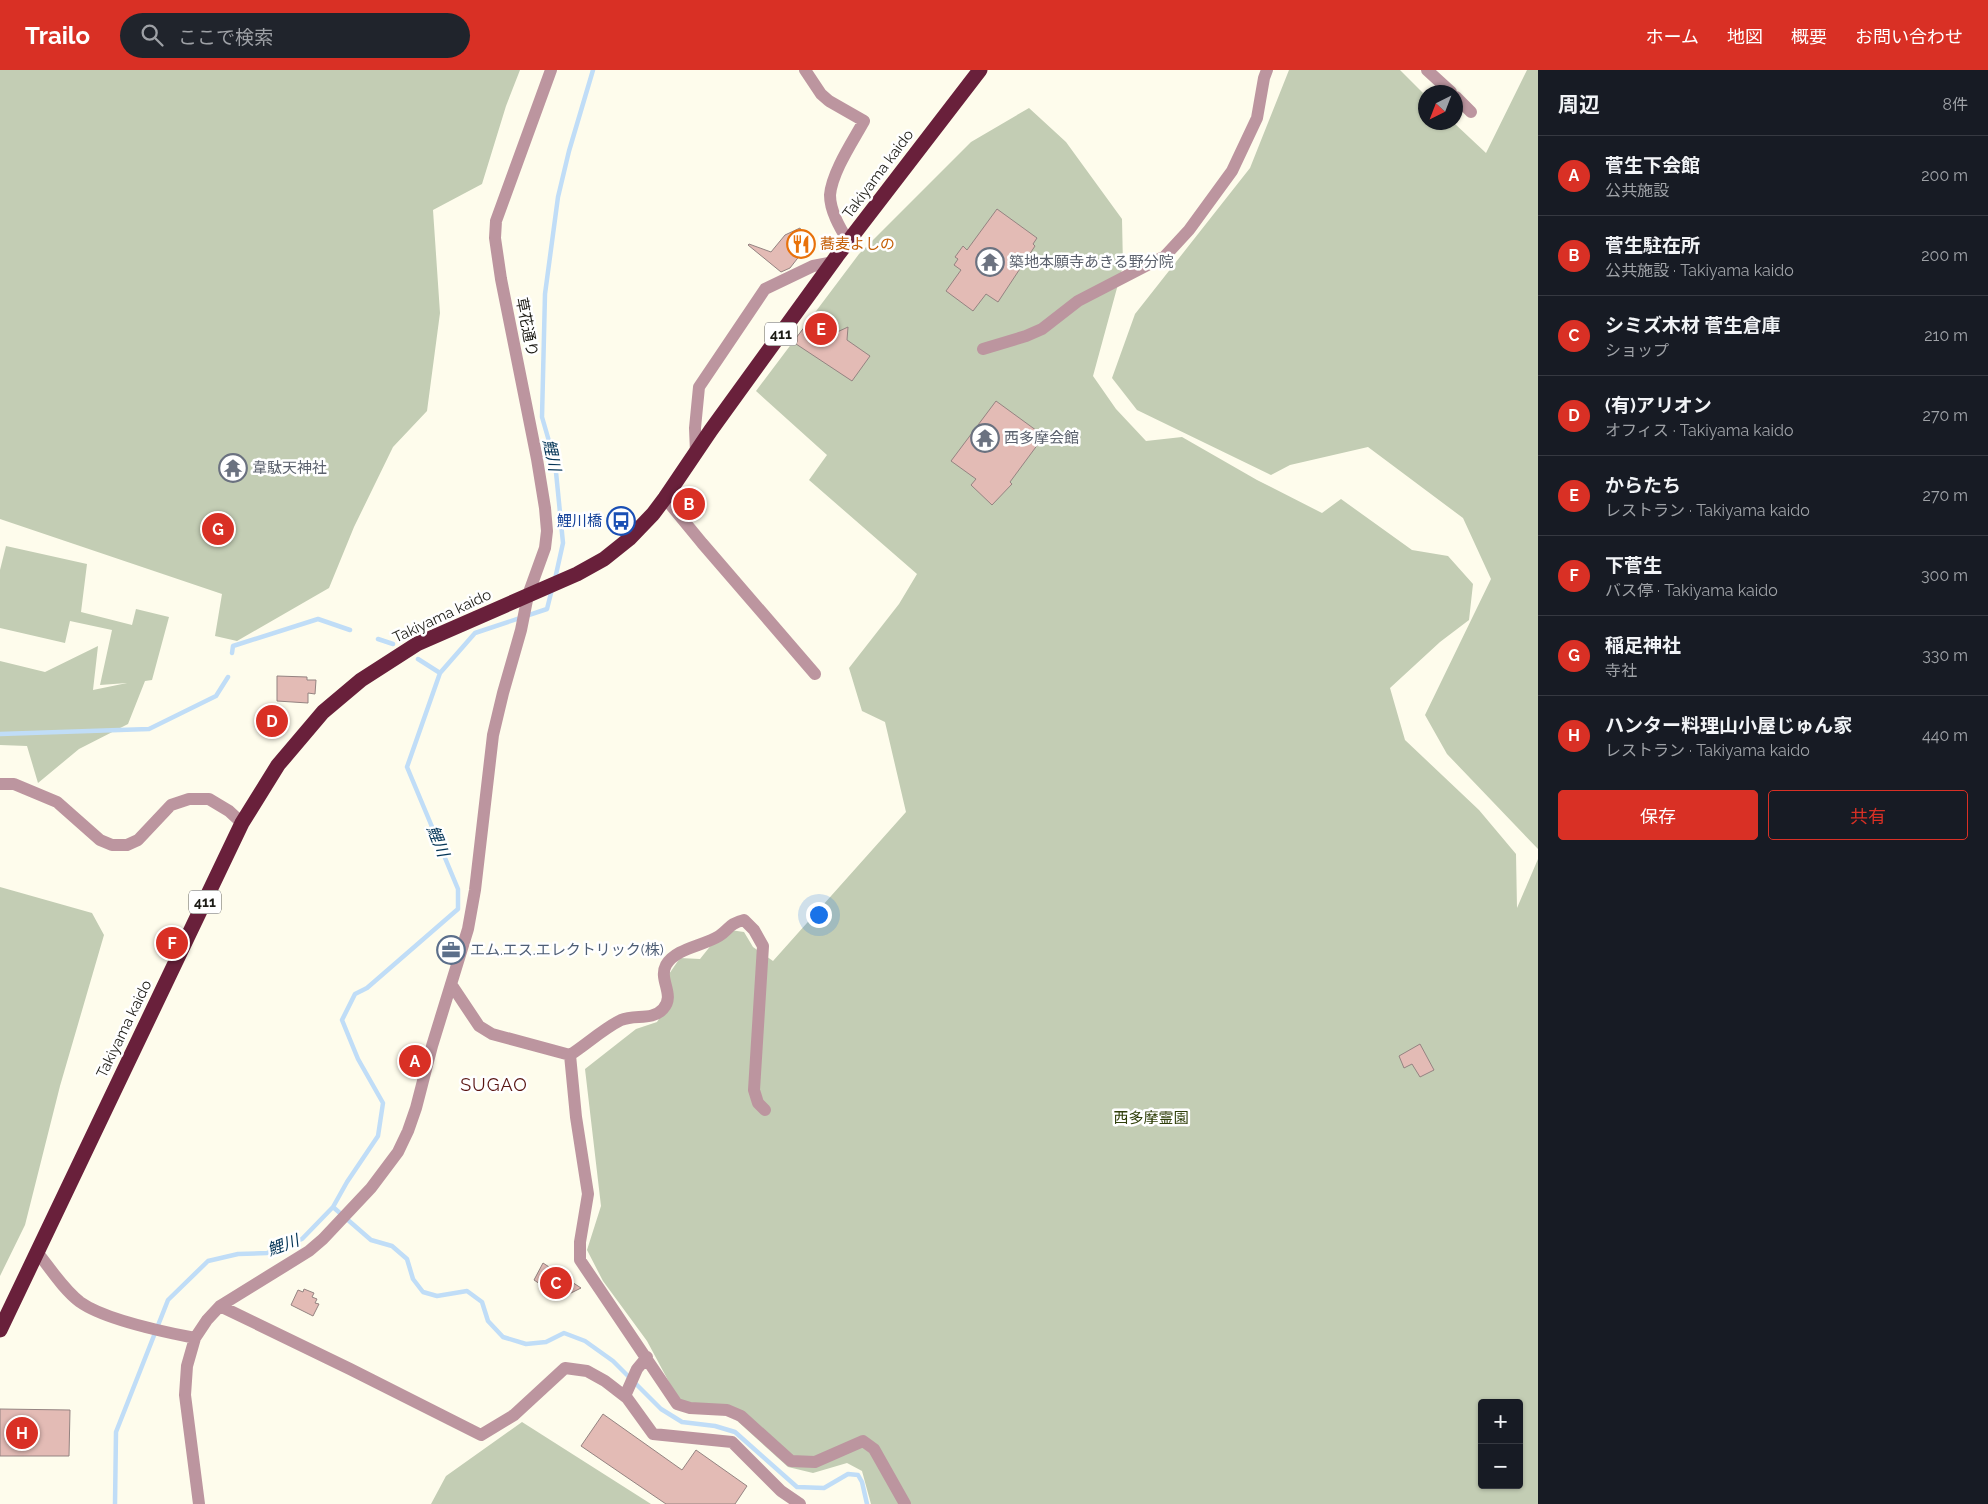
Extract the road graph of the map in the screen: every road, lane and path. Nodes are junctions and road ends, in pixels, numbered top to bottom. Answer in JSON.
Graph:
{"nodes":[{"id":1,"x":551,"y":70,"type":"edge"},
{"id":2,"x":805,"y":70,"type":"edge"},
{"id":3,"x":980,"y":70,"type":"edge"},
{"id":4,"x":1267,"y":70,"type":"edge"},
{"id":5,"x":1427,"y":70,"type":"edge"},
{"id":6,"x":1443,"y":85,"type":"edge"},
{"id":7,"x":1463,"y":104,"type":"edge"},
{"id":8,"x":1471,"y":112,"type":"dead end"},
{"id":9,"x":848,"y":241,"type":"junction"},
{"id":10,"x":834,"y":262,"type":"junction"},
{"id":11,"x":983,"y":348,"type":"dead end"},
{"id":12,"x":696,"y":452,"type":"junction"},
{"id":13,"x":665,"y":498,"type":"junction"},
{"id":14,"x":531,"y":598,"type":"junction"},
{"id":15,"x":814,"y":674,"type":"dead end"},
{"id":16,"x":0,"y":784,"type":"edge"},
{"id":17,"x":242,"y":823,"type":"junction"},
{"id":18,"x":451,"y":984,"type":"junction"},
{"id":19,"x":570,"y":1055,"type":"junction"},
{"id":20,"x":765,"y":1110,"type":"dead end"},
{"id":21,"x":37,"y":1252,"type":"junction"},
{"id":22,"x":220,"y":1306,"type":"junction"},
{"id":23,"x":0,"y":1330,"type":"edge"},
{"id":24,"x":195,"y":1338,"type":"junction"},
{"id":25,"x":647,"y":1357,"type":"junction"},
{"id":26,"x":625,"y":1396,"type":"junction"},
{"id":27,"x":199,"y":1504,"type":"edge"},
{"id":28,"x":800,"y":1504,"type":"edge"},
{"id":29,"x":905,"y":1504,"type":"edge"}],
"edges":[{"from":1,"to":14,"type":"street","name":"草花通り"},
{"from":2,"to":9,"type":"street"},
{"from":3,"to":9,"type":"highway","name":"Takiyama kaido","number":"411"},
{"from":4,"to":11,"type":"street"},
{"from":5,"to":6,"type":"street"},
{"from":7,"to":8,"type":"street"},
{"from":9,"to":10,"type":"highway","name":"Takiyama kaido","number":"411"},
{"from":10,"to":12,"type":"highway","name":"Takiyama kaido","number":"411"},
{"from":10,"to":12,"type":"street"},
{"from":12,"to":13,"type":"highway","name":"Takiyama kaido","number":"411"},
{"from":13,"to":14,"type":"highway","name":"Takiyama kaido","number":"411"},
{"from":13,"to":15,"type":"street"},
{"from":14,"to":17,"type":"highway","name":"Takiyama kaido","number":"411"},
{"from":14,"to":18,"type":"street","name":"草花通り"},
{"from":16,"to":17,"type":"street"},
{"from":17,"to":21,"type":"highway","name":"Takiyama kaido","number":"411"},
{"from":18,"to":19,"type":"street"},
{"from":18,"to":22,"type":"street","name":"草花通り"},
{"from":19,"to":20,"type":"street"},
{"from":19,"to":25,"type":"street"},
{"from":21,"to":23,"type":"highway","name":"Takiyama kaido","number":"411"},
{"from":21,"to":24,"type":"street"},
{"from":22,"to":24,"type":"street","name":"草花通り"},
{"from":22,"to":26,"type":"street"},
{"from":24,"to":27,"type":"street","name":"草花通り"},
{"from":25,"to":26,"type":"street"},
{"from":25,"to":29,"type":"street"},
{"from":26,"to":28,"type":"street"}]}
